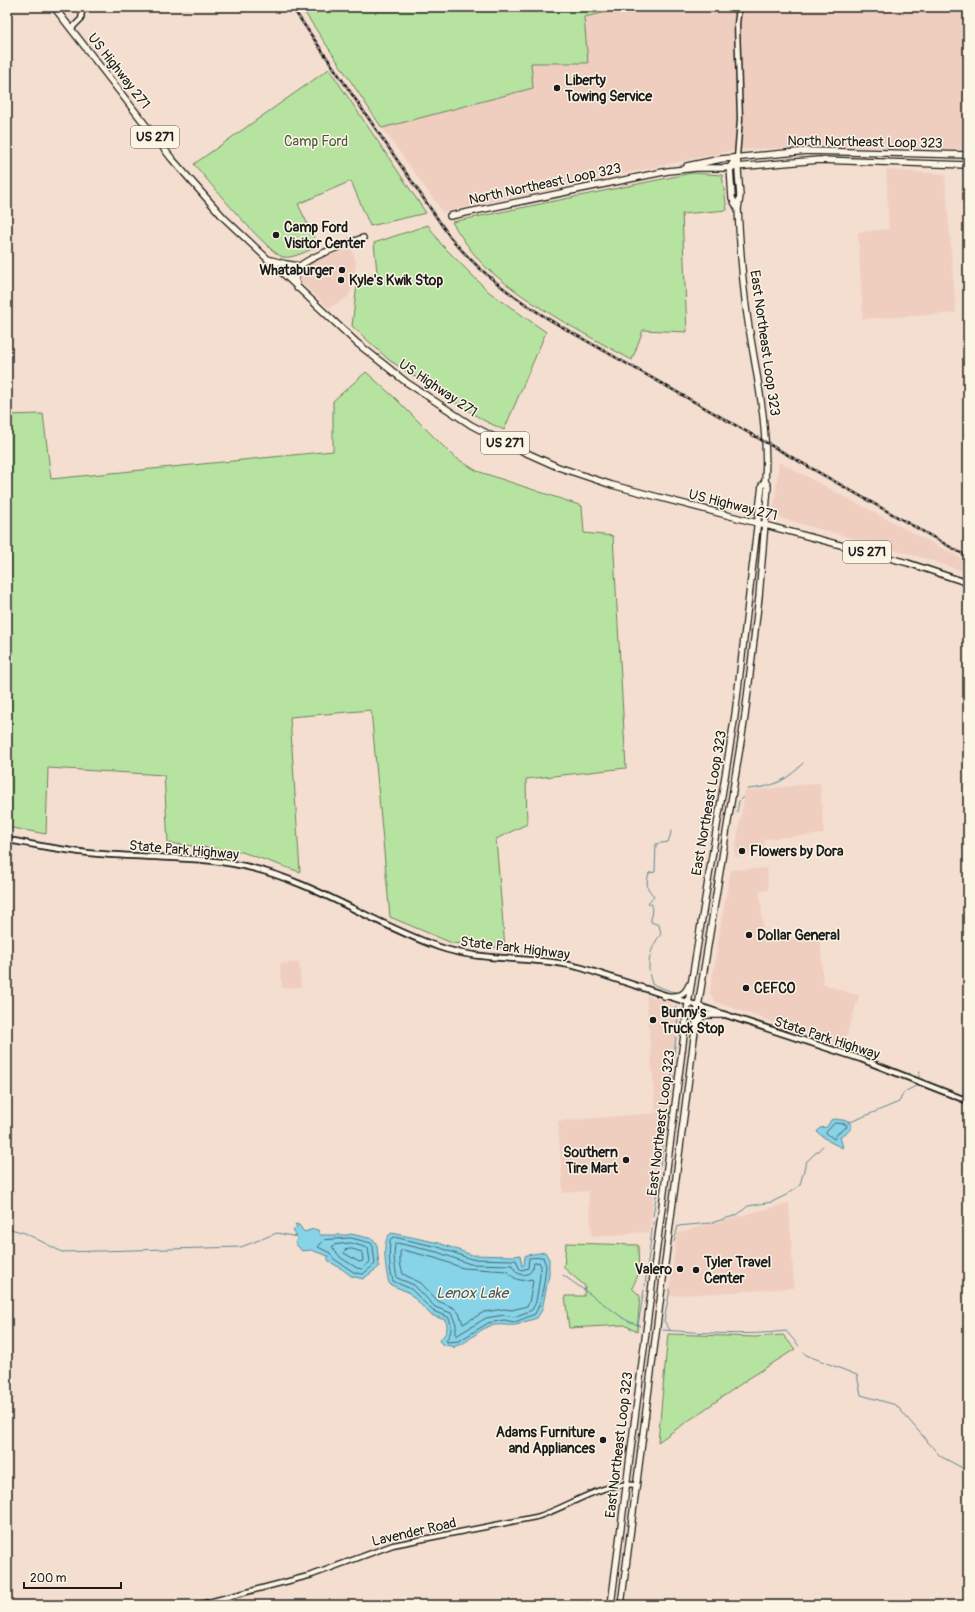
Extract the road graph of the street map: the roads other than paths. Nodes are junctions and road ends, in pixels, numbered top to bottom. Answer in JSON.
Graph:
{"nodes":[{"id":1,"x":54,"y":7,"type":"edge"},
{"id":2,"x":80,"y":7,"type":"edge"},
{"id":3,"x":739,"y":7,"type":"edge"},
{"id":4,"x":71,"y":29,"type":"junction"},
{"id":5,"x":820,"y":150,"type":"junction"},
{"id":6,"x":966,"y":155,"type":"edge"},
{"id":7,"x":738,"y":157,"type":"junction"},
{"id":8,"x":819,"y":160,"type":"junction"},
{"id":9,"x":965,"y":165,"type":"edge"},
{"id":10,"x":738,"y":166,"type":"junction"},
{"id":11,"x":730,"y":167,"type":"junction"},
{"id":12,"x":668,"y":171,"type":"junction"},
{"id":13,"x":738,"y":209,"type":"junction"},
{"id":14,"x":450,"y":216,"type":"dead end"},
{"id":15,"x":363,"y":238,"type":"dead end"},
{"id":16,"x":266,"y":258,"type":"junction"},
{"id":17,"x":299,"y":266,"type":"junction"},
{"id":18,"x":289,"y":279,"type":"junction"},
{"id":19,"x":297,"y":288,"type":"junction"},
{"id":20,"x":766,"y":481,"type":"junction"},
{"id":21,"x":758,"y":524,"type":"junction"},
{"id":22,"x":765,"y":525,"type":"junction"},
{"id":23,"x":968,"y":583,"type":"edge"},
{"id":24,"x":750,"y":596,"type":"junction"},
{"id":25,"x":759,"y":597,"type":"junction"},
{"id":26,"x":744,"y":651,"type":"junction"},
{"id":27,"x":754,"y":652,"type":"junction"},
{"id":28,"x":731,"y":748,"type":"junction"},
{"id":29,"x":741,"y":750,"type":"junction"},
{"id":30,"x":718,"y":822,"type":"junction"},
{"id":31,"x":728,"y":824,"type":"junction"},
{"id":32,"x":7,"y":840,"type":"edge"},
{"id":33,"x":700,"y":928,"type":"junction"},
{"id":34,"x":710,"y":930,"type":"junction"},
{"id":35,"x":692,"y":979,"type":"junction"},
{"id":36,"x":664,"y":996,"type":"junction"},
{"id":37,"x":688,"y":1004,"type":"junction"},
{"id":38,"x":698,"y":1007,"type":"junction"},
{"id":39,"x":722,"y":1015,"type":"junction"},
{"id":40,"x":694,"y":1037,"type":"junction"},
{"id":41,"x":679,"y":1076,"type":"junction"},
{"id":42,"x":689,"y":1078,"type":"junction"},
{"id":43,"x":968,"y":1101,"type":"edge"},
{"id":44,"x":667,"y":1171,"type":"junction"},
{"id":45,"x":676,"y":1172,"type":"junction"},
{"id":46,"x":657,"y":1245,"type":"junction"},
{"id":47,"x":667,"y":1246,"type":"junction"},
{"id":48,"x":627,"y":1484,"type":"junction"},
{"id":49,"x":636,"y":1485,"type":"junction"},
{"id":50,"x":197,"y":1605,"type":"edge"},
{"id":51,"x":611,"y":1605,"type":"edge"},
{"id":52,"x":621,"y":1605,"type":"edge"}],
"edges":[{"from":1,"to":4,"type":"highway","name":"US Highway 271","number":"US 271"},
{"from":2,"to":4,"type":"street"},
{"from":3,"to":7,"type":"street"},
{"from":4,"to":16,"type":"highway","name":"US Highway 271","number":"US 271"},
{"from":5,"to":6,"type":"highway","name":"North Northeast Loop 323"},
{"from":5,"to":7,"type":"highway","name":"North Northeast Loop 323"},
{"from":5,"to":8,"type":"highway"},
{"from":6,"to":9,"type":"highway"},
{"from":7,"to":10,"type":"highway","name":"East Northeast Loop 323"},
{"from":7,"to":11,"type":"highway"},
{"from":7,"to":12,"type":"highway","name":"North Northeast Loop 323"},
{"from":8,"to":9,"type":"highway","name":"North Northeast Loop 323"},
{"from":8,"to":10,"type":"highway","name":"North Northeast Loop 323"},
{"from":10,"to":11,"type":"highway","name":"North Northeast Loop 323"},
{"from":10,"to":13,"type":"highway","name":"East Northeast Loop 323"},
{"from":11,"to":12,"type":"highway","name":"North Northeast Loop 323"},
{"from":11,"to":13,"type":"highway","name":"East Northeast Loop 323"},
{"from":12,"to":14,"type":"highway","name":"North Northeast Loop 323"},
{"from":13,"to":20,"type":"highway","name":"East Northeast Loop 323"},
{"from":15,"to":17,"type":"highway"},
{"from":16,"to":17,"type":"highway"},
{"from":16,"to":18,"type":"highway","name":"US Highway 271","number":"US 271"},
{"from":17,"to":18,"type":"highway"},
{"from":17,"to":19,"type":"highway"},
{"from":18,"to":19,"type":"highway","name":"US Highway 271","number":"US 271"},
{"from":19,"to":21,"type":"highway","name":"US Highway 271","number":"US 271"},
{"from":20,"to":21,"type":"highway","name":"East Northeast Loop 323"},
{"from":20,"to":22,"type":"highway","name":"East Northeast Loop 323"},
{"from":21,"to":22,"type":"highway","name":"US Highway 271","number":"US 271"},
{"from":21,"to":24,"type":"highway","name":"East Northeast Loop 323"},
{"from":22,"to":23,"type":"main road","name":"US Highway 271","number":"US 271"},
{"from":22,"to":25,"type":"highway","name":"East Northeast Loop 323"},
{"from":24,"to":25,"type":"highway"},
{"from":24,"to":26,"type":"highway","name":"East Northeast Loop 323"},
{"from":25,"to":27,"type":"highway","name":"East Northeast Loop 323"},
{"from":26,"to":27,"type":"highway"},
{"from":26,"to":28,"type":"highway","name":"East Northeast Loop 323"},
{"from":27,"to":29,"type":"highway","name":"East Northeast Loop 323"},
{"from":28,"to":29,"type":"highway"},
{"from":28,"to":30,"type":"highway","name":"East Northeast Loop 323"},
{"from":29,"to":31,"type":"highway","name":"East Northeast Loop 323"},
{"from":30,"to":31,"type":"highway"},
{"from":30,"to":33,"type":"highway","name":"East Northeast Loop 323"},
{"from":31,"to":34,"type":"highway","name":"East Northeast Loop 323"},
{"from":32,"to":36,"type":"main road","name":"State Park Highway"},
{"from":33,"to":34,"type":"highway"},
{"from":33,"to":35,"type":"highway","name":"East Northeast Loop 323"},
{"from":34,"to":38,"type":"highway","name":"East Northeast Loop 323"},
{"from":35,"to":36,"type":"highway"},
{"from":35,"to":37,"type":"highway","name":"East Northeast Loop 323"},
{"from":36,"to":37,"type":"main road","name":"State Park Highway"},
{"from":37,"to":38,"type":"main road","name":"State Park Highway"},
{"from":37,"to":41,"type":"highway","name":"East Northeast Loop 323"},
{"from":38,"to":39,"type":"main road","name":"State Park Highway"},
{"from":38,"to":40,"type":"highway","name":"East Northeast Loop 323"},
{"from":39,"to":40,"type":"highway"},
{"from":39,"to":43,"type":"main road","name":"State Park Highway"},
{"from":40,"to":42,"type":"highway","name":"East Northeast Loop 323"},
{"from":41,"to":42,"type":"highway"},
{"from":41,"to":44,"type":"highway","name":"East Northeast Loop 323"},
{"from":42,"to":45,"type":"highway","name":"East Northeast Loop 323"},
{"from":44,"to":45,"type":"highway"},
{"from":44,"to":46,"type":"highway","name":"East Northeast Loop 323"},
{"from":45,"to":47,"type":"highway","name":"East Northeast Loop 323"},
{"from":46,"to":47,"type":"highway"},
{"from":46,"to":48,"type":"highway","name":"East Northeast Loop 323"},
{"from":47,"to":49,"type":"highway","name":"East Northeast Loop 323"},
{"from":48,"to":49,"type":"street","name":"Lavender Road"},
{"from":48,"to":50,"type":"street","name":"Lavender Road"},
{"from":48,"to":51,"type":"highway","name":"East Northeast Loop 323"},
{"from":49,"to":52,"type":"highway","name":"East Northeast Loop 323"}]}
